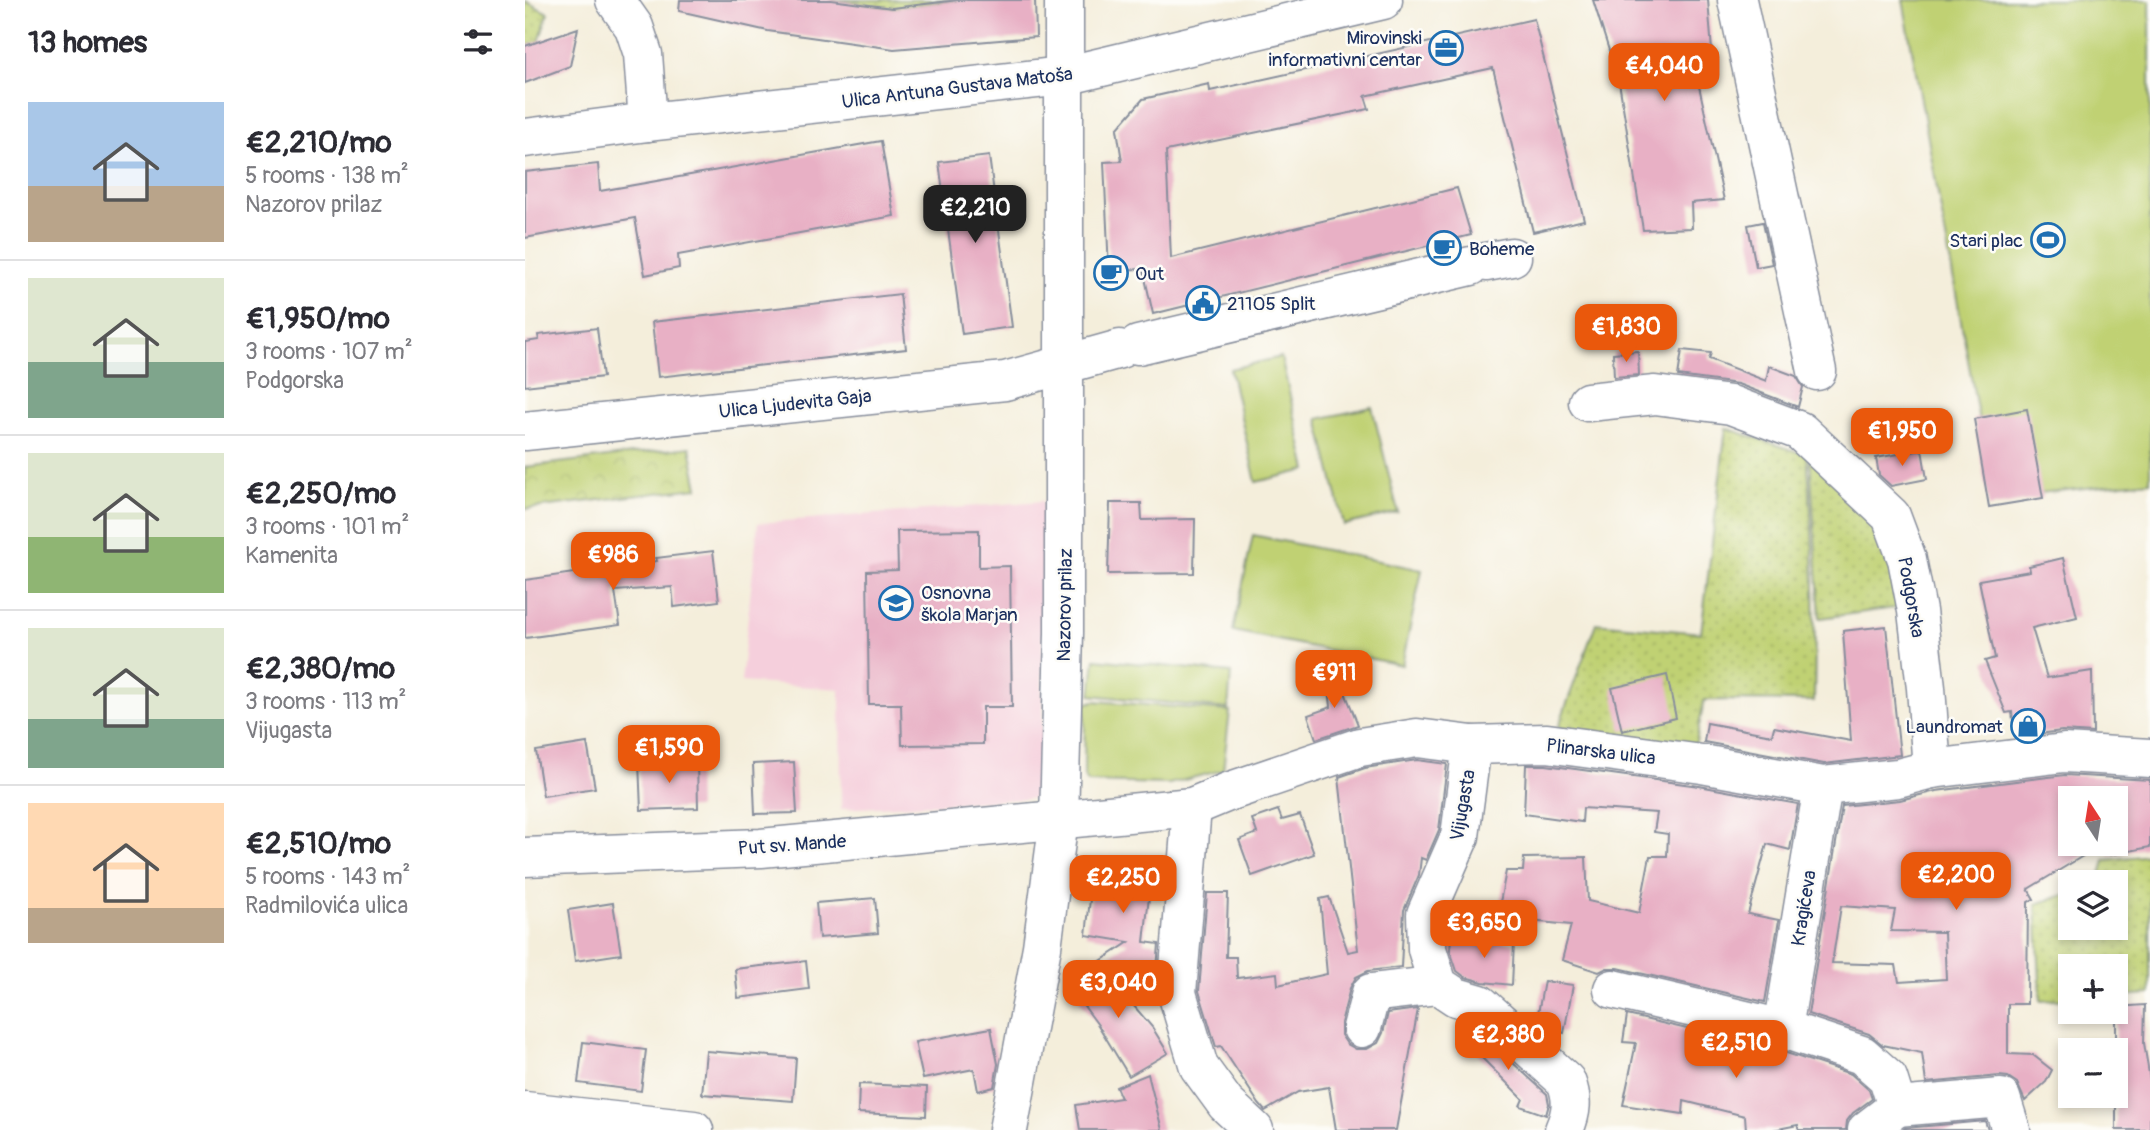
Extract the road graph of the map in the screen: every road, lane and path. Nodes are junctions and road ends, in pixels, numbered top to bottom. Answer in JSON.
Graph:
{"nodes":[{"id":1,"x":615,"y":0,"type":"edge"},
{"id":2,"x":1064,"y":0,"type":"edge"},
{"id":3,"x":1383,"y":0,"type":"edge"},
{"id":4,"x":1737,"y":0,"type":"edge"},
{"id":5,"x":1064,"y":76,"type":"junction"},
{"id":6,"x":648,"y":122,"type":"junction"},
{"id":7,"x":525,"y":138,"type":"edge"},
{"id":8,"x":1490,"y":262,"type":"dead end"},
{"id":9,"x":1063,"y":366,"type":"junction"},
{"id":10,"x":1817,"y":371,"type":"dead end"},
{"id":11,"x":1588,"y":402,"type":"dead end"},
{"id":12,"x":525,"y":431,"type":"edge"},
{"id":13,"x":1472,"y":745,"type":"junction"},
{"id":14,"x":2150,"y":758,"type":"edge"},
{"id":15,"x":1932,"y":769,"type":"junction"},
{"id":16,"x":1823,"y":786,"type":"junction"},
{"id":17,"x":1192,"y":807,"type":"junction"},
{"id":18,"x":1059,"y":819,"type":"junction"},
{"id":19,"x":525,"y":857,"type":"edge"},
{"id":20,"x":1438,"y":985,"type":"junction"},
{"id":21,"x":1613,"y":989,"type":"dead end"},
{"id":22,"x":1362,"y":1028,"type":"dead end"},
{"id":23,"x":1783,"y":1029,"type":"junction"},
{"id":24,"x":1897,"y":1107,"type":"junction"},
{"id":25,"x":525,"y":1111,"type":"edge"},
{"id":26,"x":694,"y":1130,"type":"edge"},
{"id":27,"x":1008,"y":1130,"type":"edge"},
{"id":28,"x":1254,"y":1130,"type":"edge"},
{"id":29,"x":1564,"y":1130,"type":"edge"},
{"id":30,"x":1867,"y":1130,"type":"edge"},
{"id":31,"x":2011,"y":1130,"type":"edge"}],
"edges":[{"from":1,"to":6,"type":"street"},
{"from":2,"to":5,"type":"street","name":"Nazorov prilaz"},
{"from":3,"to":5,"type":"street","name":"Ulica Antuna Gustava Matoša"},
{"from":4,"to":10,"type":"street"},
{"from":5,"to":6,"type":"street","name":"Ulica Antuna Gustava Matoša"},
{"from":5,"to":9,"type":"street","name":"Nazorov prilaz"},
{"from":6,"to":7,"type":"street","name":"Ulica Antuna Gustava Matoša"},
{"from":8,"to":9,"type":"street","name":"Ulica Ljudevita Gaja"},
{"from":9,"to":12,"type":"street","name":"Ulica Ljudevita Gaja"},
{"from":9,"to":18,"type":"street","name":"Nazorov prilaz"},
{"from":11,"to":15,"type":"street","name":"Podgorska"},
{"from":13,"to":16,"type":"street","name":"Plinarska ulica"},
{"from":13,"to":17,"type":"street","name":"Plinarska ulica"},
{"from":13,"to":20,"type":"street","name":"Vijugasta"},
{"from":14,"to":15,"type":"street","name":"Plinarska ulica"},
{"from":15,"to":16,"type":"street","name":"Plinarska ulica"},
{"from":16,"to":23,"type":"street","name":"Kragićeva"},
{"from":17,"to":18,"type":"street","name":"Plinarska ulica"},
{"from":17,"to":28,"type":"street"},
{"from":18,"to":19,"type":"street","name":"Put sv. Mande"},
{"from":18,"to":27,"type":"street","name":"Nazorov prilaz"},
{"from":20,"to":22,"type":"street"},
{"from":20,"to":29,"type":"street"},
{"from":21,"to":23,"type":"street"},
{"from":23,"to":24,"type":"street"},
{"from":24,"to":30,"type":"street"},
{"from":24,"to":31,"type":"street"},
{"from":25,"to":26,"type":"street"}]}
